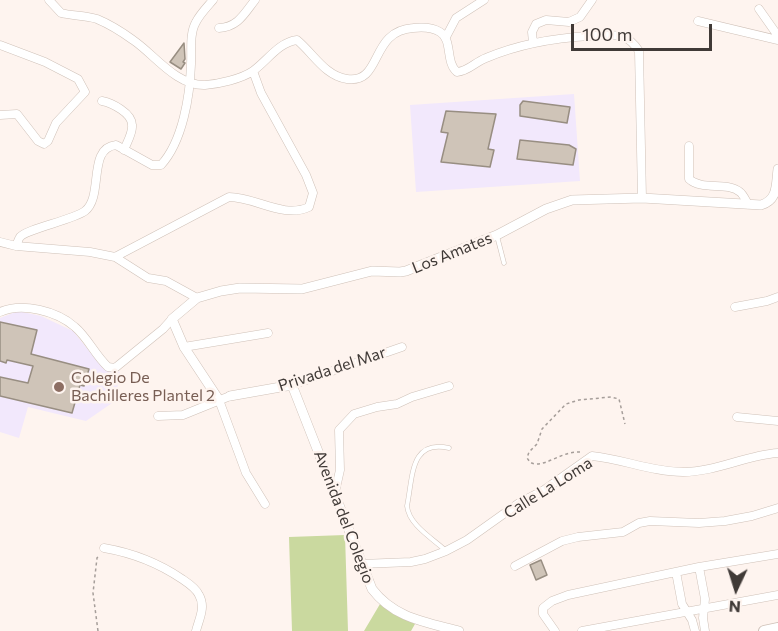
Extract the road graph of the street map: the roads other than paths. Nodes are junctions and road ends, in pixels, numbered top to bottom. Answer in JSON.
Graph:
{"nodes":[{"id":1,"x":50,"y":0,"type":"edge"},
{"id":2,"x":213,"y":0,"type":"edge"},
{"id":3,"x":255,"y":0,"type":"edge"},
{"id":4,"x":484,"y":0,"type":"edge"},
{"id":5,"x":592,"y":0,"type":"edge"},
{"id":6,"x":759,"y":9,"type":"dead end"},
{"id":7,"x":698,"y":21,"type":"dead end"},
{"id":8,"x":219,"y":28,"type":"dead end"},
{"id":9,"x":446,"y":37,"type":"junction"},
{"id":10,"x":778,"y":38,"type":"edge"},
{"id":11,"x":533,"y":43,"type":"junction"},
{"id":12,"x":0,"y":45,"type":"edge"},
{"id":13,"x":253,"y":71,"type":"junction"},
{"id":14,"x":191,"y":83,"type":"junction"},
{"id":15,"x":102,"y":101,"type":"dead end"},
{"id":16,"x":0,"y":115,"type":"edge"},
{"id":17,"x":689,"y":146,"type":"dead end"},
{"id":18,"x":124,"y":150,"type":"junction"},
{"id":19,"x":778,"y":169,"type":"edge"},
{"id":20,"x":642,"y":198,"type":"junction"},
{"id":21,"x":748,"y":204,"type":"junction"},
{"id":22,"x":497,"y":235,"type":"junction"},
{"id":23,"x":0,"y":242,"type":"edge"},
{"id":24,"x":16,"y":246,"type":"junction"},
{"id":25,"x":115,"y":257,"type":"junction"},
{"id":26,"x":504,"y":262,"type":"dead end"},
{"id":27,"x":778,"y":297,"type":"edge"},
{"id":28,"x":196,"y":298,"type":"junction"},
{"id":29,"x":735,"y":307,"type":"dead end"},
{"id":30,"x":0,"y":312,"type":"edge"},
{"id":31,"x":172,"y":319,"type":"junction"},
{"id":32,"x":268,"y":333,"type":"dead end"},
{"id":33,"x":402,"y":346,"type":"dead end"},
{"id":34,"x":184,"y":347,"type":"junction"},
{"id":35,"x":292,"y":386,"type":"junction"},
{"id":36,"x":449,"y":386,"type":"dead end"},
{"id":37,"x":230,"y":396,"type":"joint"},
{"id":38,"x":219,"y":400,"type":"junction"},
{"id":39,"x":158,"y":416,"type":"dead end"},
{"id":40,"x":737,"y":417,"type":"dead end"},
{"id":41,"x":778,"y":421,"type":"edge"},
{"id":42,"x":449,"y":448,"type":"dead end"},
{"id":43,"x":778,"y":453,"type":"edge"},
{"id":44,"x":335,"y":492,"type":"junction"},
{"id":45,"x":265,"y":504,"type":"dead end"},
{"id":46,"x":778,"y":508,"type":"edge"},
{"id":47,"x":104,"y":548,"type":"road end"},
{"id":48,"x":446,"y":551,"type":"junction"},
{"id":49,"x":778,"y":554,"type":"edge"},
{"id":50,"x":361,"y":564,"type":"junction"},
{"id":51,"x":515,"y":566,"type":"dead end"},
{"id":52,"x":699,"y":567,"type":"junction"},
{"id":53,"x":676,"y":572,"type":"junction"},
{"id":54,"x":778,"y":595,"type":"edge"},
{"id":55,"x":703,"y":609,"type":"junction"},
{"id":56,"x":687,"y":611,"type":"junction"},
{"id":57,"x":778,"y":628,"type":"edge"},
{"id":58,"x":196,"y":631,"type":"edge"},
{"id":59,"x":459,"y":631,"type":"edge"},
{"id":60,"x":555,"y":631,"type":"edge"},
{"id":61,"x":582,"y":631,"type":"edge"},
{"id":62,"x":695,"y":631,"type":"edge"},
{"id":63,"x":705,"y":631,"type":"edge"},
{"id":64,"x":764,"y":631,"type":"edge"}],
"edges":[{"from":1,"to":14,"type":"street"},
{"from":2,"to":14,"type":"street"},
{"from":3,"to":8,"type":"street"},
{"from":4,"to":9,"type":"street"},
{"from":5,"to":11,"type":"street"},
{"from":6,"to":10,"type":"street"},
{"from":7,"to":10,"type":"street"},
{"from":9,"to":11,"type":"street"},
{"from":9,"to":13,"type":"street"},
{"from":11,"to":20,"type":"street"},
{"from":12,"to":16,"type":"street"},
{"from":13,"to":14,"type":"street"},
{"from":13,"to":25,"type":"street"},
{"from":14,"to":18,"type":"street"},
{"from":15,"to":18,"type":"street"},
{"from":17,"to":21,"type":"street"},
{"from":18,"to":24,"type":"street"},
{"from":19,"to":21,"type":"street","name":"Los Amates"},
{"from":20,"to":21,"type":"street","name":"Los Amates"},
{"from":20,"to":22,"type":"street","name":"Los Amates"},
{"from":22,"to":26,"type":"lane"},
{"from":22,"to":28,"type":"street","name":"Los Amates"},
{"from":23,"to":24,"type":"street"},
{"from":24,"to":25,"type":"street"},
{"from":25,"to":28,"type":"street"},
{"from":27,"to":29,"type":"street"},
{"from":28,"to":31,"type":"street","name":"Los Amates"},
{"from":30,"to":31,"type":"street","name":"Los Amates"},
{"from":31,"to":34,"type":"street"},
{"from":32,"to":34,"type":"street"},
{"from":33,"to":35,"type":"street","name":"Privada del Mar"},
{"from":34,"to":38,"type":"street"},
{"from":35,"to":37,"type":"street","name":"Privada del Mar"},
{"from":35,"to":44,"type":"street","name":"Avenida del Colegio"},
{"from":36,"to":44,"type":"street"},
{"from":37,"to":38,"type":"street","name":"Privada del Mar"},
{"from":38,"to":39,"type":"street","name":"Privada del Mar"},
{"from":38,"to":45,"type":"street"},
{"from":40,"to":41,"type":"street"},
{"from":42,"to":48,"type":"lane"},
{"from":43,"to":48,"type":"street","name":"Calle La Loma"},
{"from":44,"to":50,"type":"street","name":"Avenida del Colegio"},
{"from":46,"to":51,"type":"street"},
{"from":47,"to":58,"type":"street"},
{"from":48,"to":50,"type":"street","name":"Calle La Loma"},
{"from":49,"to":52,"type":"street"},
{"from":50,"to":59,"type":"street","name":"Avenida del Colegio"},
{"from":52,"to":53,"type":"street"},
{"from":52,"to":55,"type":"street"},
{"from":53,"to":56,"type":"street"},
{"from":53,"to":60,"type":"street"},
{"from":54,"to":55,"type":"street"},
{"from":55,"to":56,"type":"street"},
{"from":55,"to":63,"type":"street"},
{"from":56,"to":61,"type":"street"},
{"from":56,"to":62,"type":"street"},
{"from":57,"to":64,"type":"main road"}]}
